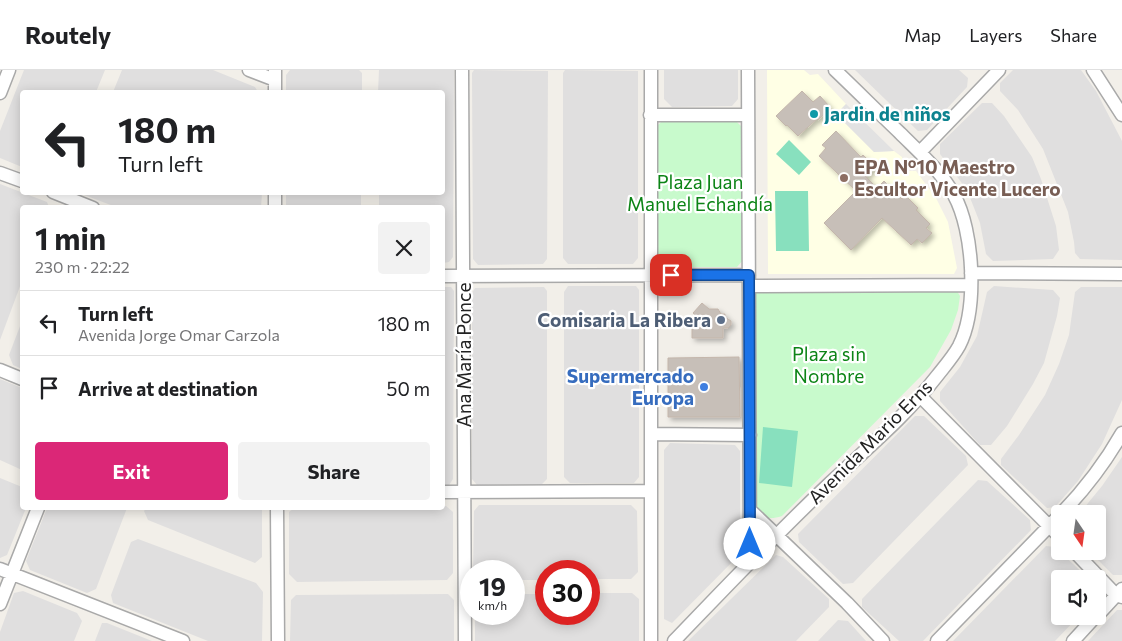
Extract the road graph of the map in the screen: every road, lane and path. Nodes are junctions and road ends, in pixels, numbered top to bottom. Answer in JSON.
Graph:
{"nodes":[{"id":1,"x":9,"y":70,"type":"edge"},
{"id":2,"x":249,"y":70,"type":"edge"},
{"id":3,"x":462,"y":70,"type":"edge"},
{"id":4,"x":651,"y":70,"type":"edge"},
{"id":5,"x":748,"y":70,"type":"edge"},
{"id":6,"x":835,"y":70,"type":"edge"},
{"id":7,"x":999,"y":70,"type":"edge"},
{"id":8,"x":1093,"y":70,"type":"edge"},
{"id":9,"x":275,"y":81,"type":"edge"},
{"id":10,"x":0,"y":93,"type":"edge"},
{"id":11,"x":650,"y":115,"type":"junction"},
{"id":12,"x":748,"y":115,"type":"junction"},
{"id":13,"x":1122,"y":115,"type":"edge"},
{"id":14,"x":920,"y":152,"type":"junction"},
{"id":15,"x":0,"y":173,"type":"edge"},
{"id":16,"x":20,"y":180,"type":"edge"},
{"id":17,"x":60,"y":195,"type":"edge"},
{"id":18,"x":86,"y":205,"type":"edge"},
{"id":19,"x":1122,"y":274,"type":"edge"},
{"id":20,"x":651,"y":275,"type":"junction"},
{"id":21,"x":445,"y":276,"type":"edge"},
{"id":22,"x":464,"y":276,"type":"junction"},
{"id":23,"x":971,"y":279,"type":"junction"},
{"id":24,"x":749,"y":280,"type":"junction"},
{"id":25,"x":0,"y":370,"type":"edge"},
{"id":26,"x":20,"y":378,"type":"edge"},
{"id":27,"x":921,"y":396,"type":"junction"},
{"id":28,"x":1122,"y":433,"type":"edge"},
{"id":29,"x":651,"y":434,"type":"junction"},
{"id":30,"x":750,"y":435,"type":"junction"},
{"id":31,"x":651,"y":491,"type":"junction"},
{"id":32,"x":445,"y":492,"type":"edge"},
{"id":33,"x":465,"y":492,"type":"junction"},
{"id":34,"x":1070,"y":505,"type":"edge"},
{"id":35,"x":37,"y":510,"type":"edge"},
{"id":36,"x":277,"y":510,"type":"edge"},
{"id":37,"x":750,"y":510,"type":"junction"},
{"id":38,"x":1049,"y":526,"type":"joint"},
{"id":39,"x":777,"y":534,"type":"junction"},
{"id":40,"x":1084,"y":560,"type":"edge"},
{"id":41,"x":750,"y":562,"type":"junction"},
{"id":42,"x":6,"y":572,"type":"edge"},
{"id":43,"x":1120,"y":594,"type":"edge"},
{"id":44,"x":0,"y":604,"type":"edge"},
{"id":45,"x":1106,"y":607,"type":"edge"},
{"id":46,"x":1088,"y":625,"type":"edge"},
{"id":47,"x":183,"y":641,"type":"edge"},
{"id":48,"x":278,"y":641,"type":"edge"},
{"id":49,"x":465,"y":641,"type":"edge"},
{"id":50,"x":651,"y":641,"type":"edge"},
{"id":51,"x":674,"y":641,"type":"edge"},
{"id":52,"x":883,"y":641,"type":"edge"},
{"id":53,"x":937,"y":641,"type":"edge"},
{"id":54,"x":1073,"y":641,"type":"edge"}],
"edges":[{"from":1,"to":10,"type":"street"},
{"from":2,"to":9,"type":"street"},
{"from":3,"to":22,"type":"street","name":"Ana María Ponce"},
{"from":4,"to":11,"type":"street"},
{"from":5,"to":12,"type":"street"},
{"from":6,"to":14,"type":"street","name":"Avenida Mario Erns"},
{"from":7,"to":14,"type":"street"},
{"from":8,"to":13,"type":"street"},
{"from":11,"to":12,"type":"street"},
{"from":11,"to":20,"type":"street"},
{"from":12,"to":24,"type":"street"},
{"from":14,"to":23,"type":"street","name":"Avenida Mario Erns"},
{"from":15,"to":16,"type":"street"},
{"from":17,"to":18,"type":"street"},
{"from":19,"to":23,"type":"street"},
{"from":20,"to":22,"type":"street"},
{"from":20,"to":24,"type":"street"},
{"from":20,"to":29,"type":"street"},
{"from":21,"to":22,"type":"street"},
{"from":22,"to":33,"type":"street","name":"Ana María Ponce"},
{"from":23,"to":24,"type":"street"},
{"from":23,"to":27,"type":"street","name":"Avenida Mario Erns"},
{"from":24,"to":30,"type":"street"},
{"from":25,"to":26,"type":"street"},
{"from":27,"to":38,"type":"street"},
{"from":27,"to":39,"type":"street","name":"Avenida Mario Erns"},
{"from":28,"to":34,"type":"street"},
{"from":29,"to":30,"type":"street"},
{"from":29,"to":31,"type":"street"},
{"from":30,"to":37,"type":"street"},
{"from":31,"to":33,"type":"street"},
{"from":31,"to":50,"type":"street"},
{"from":32,"to":33,"type":"street"},
{"from":33,"to":49,"type":"street","name":"Ana María Ponce"},
{"from":35,"to":42,"type":"street"},
{"from":36,"to":48,"type":"street"},
{"from":37,"to":39,"type":"street"},
{"from":37,"to":41,"type":"street"},
{"from":38,"to":53,"type":"street"},
{"from":39,"to":41,"type":"street","name":"Avenida Mario Erns"},
{"from":39,"to":52,"type":"street"},
{"from":40,"to":43,"type":"street"},
{"from":41,"to":51,"type":"street","name":"Avenida Mario Erns"},
{"from":42,"to":44,"type":"street"},
{"from":42,"to":47,"type":"street"},
{"from":43,"to":45,"type":"street"},
{"from":46,"to":54,"type":"street"}]}
